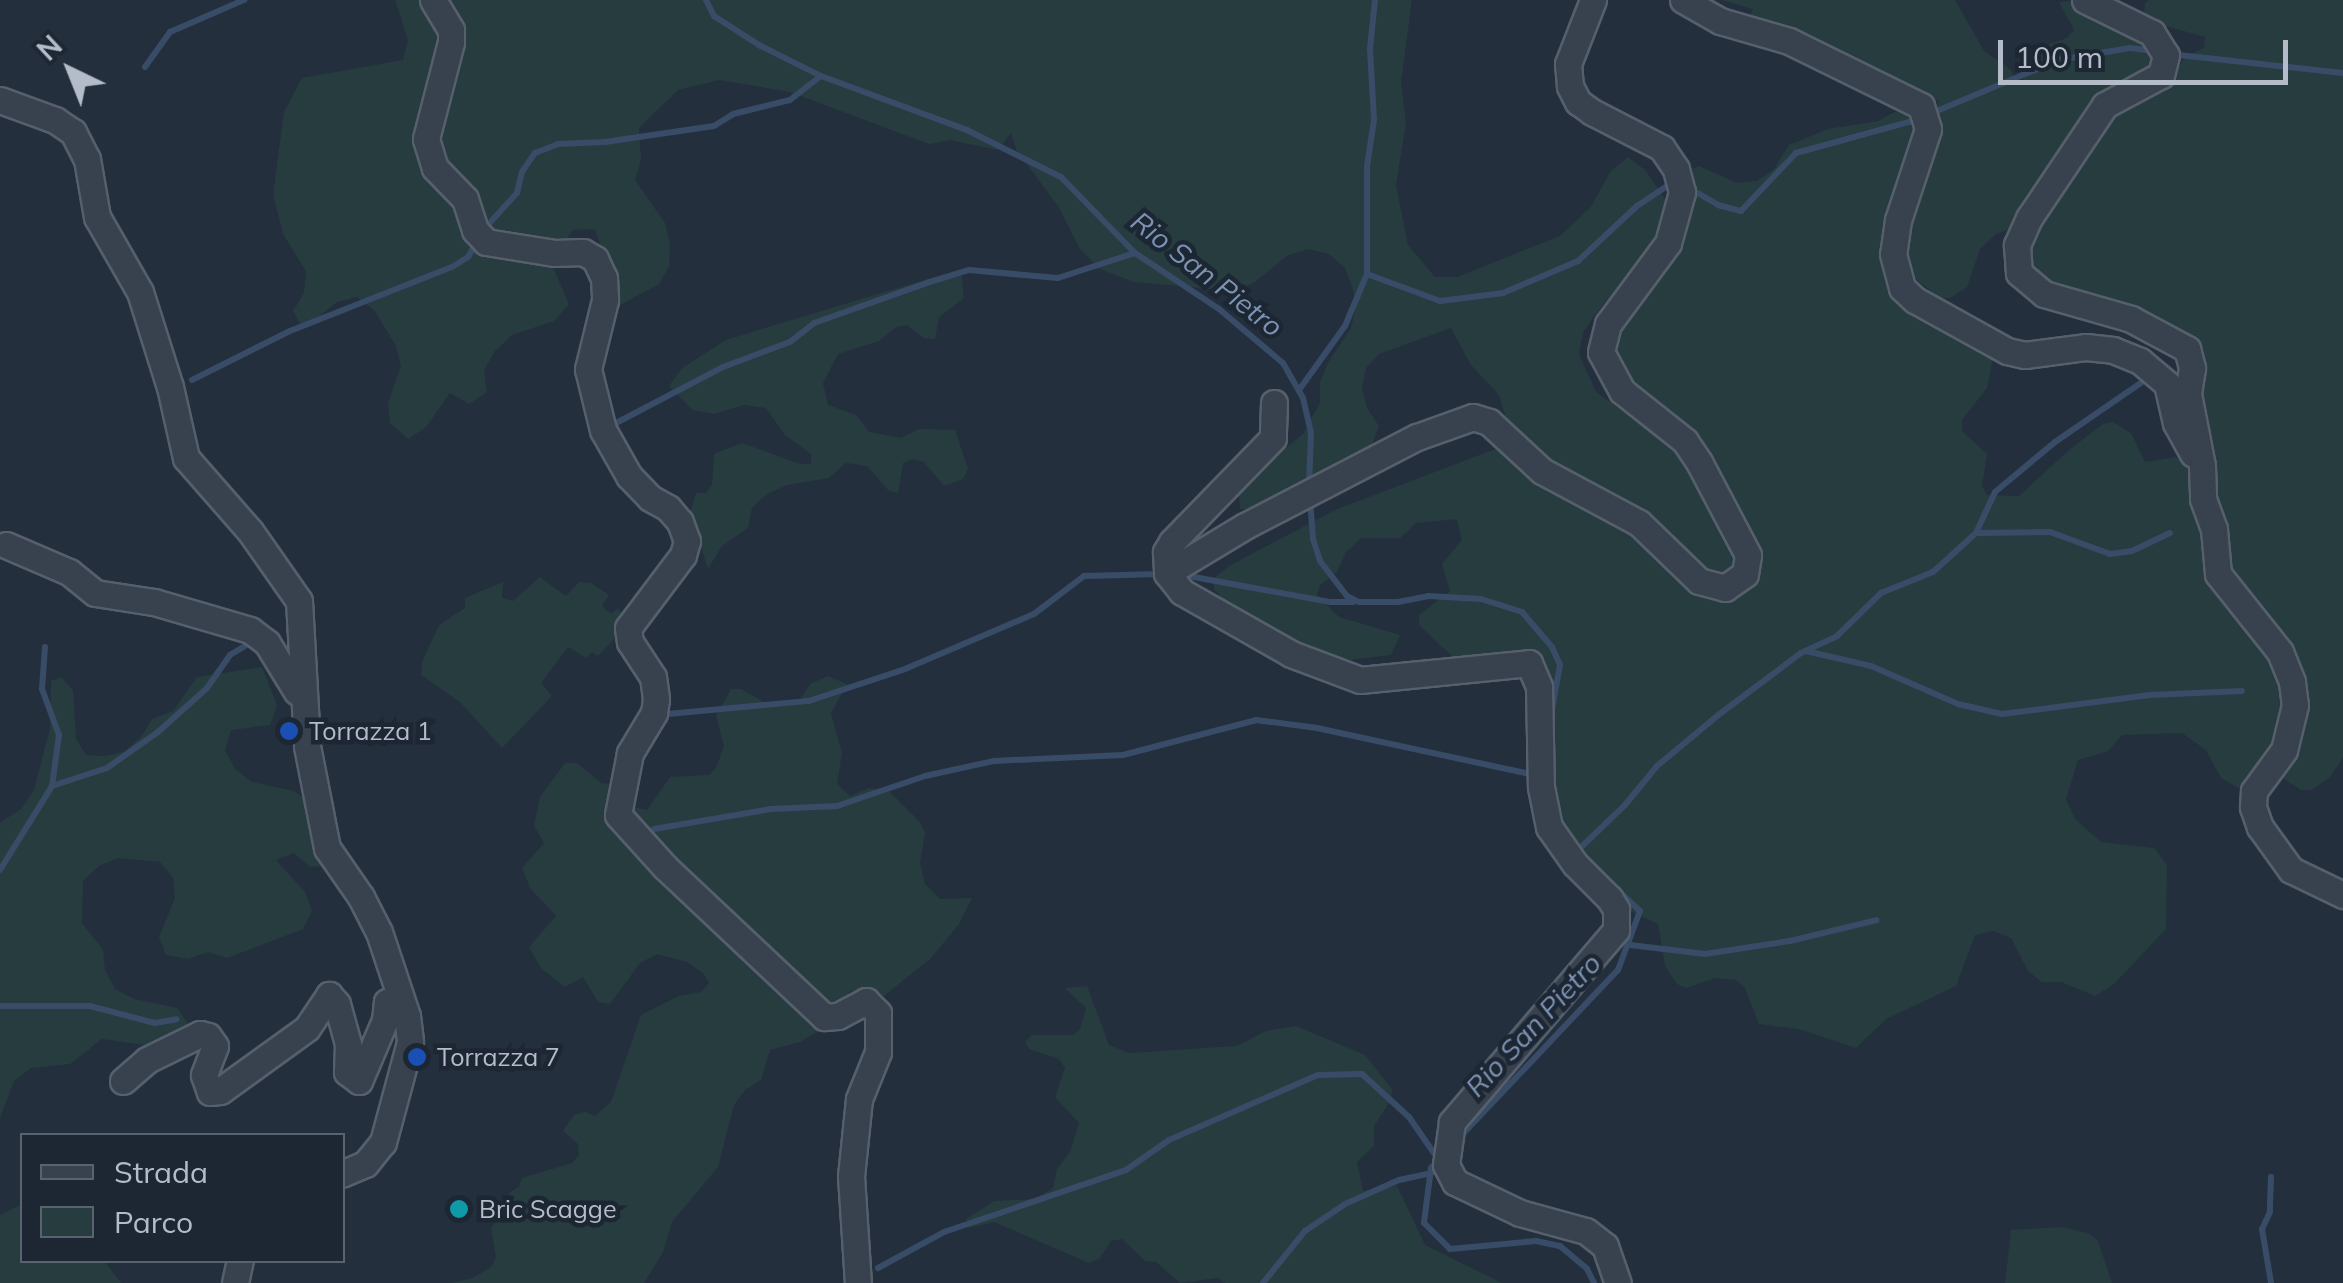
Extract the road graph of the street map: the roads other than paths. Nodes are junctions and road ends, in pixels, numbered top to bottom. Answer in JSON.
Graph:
{"nodes":[{"id":1,"x":434,"y":0,"type":"edge"},
{"id":2,"x":1592,"y":0,"type":"edge"},
{"id":3,"x":1683,"y":0,"type":"edge"},
{"id":4,"x":2086,"y":0,"type":"edge"},
{"id":5,"x":4,"y":102,"type":"edge"},
{"id":6,"x":1274,"y":402,"type":"dead end"},
{"id":7,"x":2202,"y":466,"type":"junction"},
{"id":8,"x":6,"y":545,"type":"dead end"},
{"id":9,"x":1166,"y":573,"type":"junction"},
{"id":10,"x":304,"y":721,"type":"junction"},
{"id":11,"x":2343,"y":894,"type":"edge"},
{"id":12,"x":399,"y":997,"type":"junction"},
{"id":13,"x":123,"y":1081,"type":"dead end"},
{"id":14,"x":345,"y":1172,"type":"edge"},
{"id":15,"x":858,"y":1283,"type":"edge"},
{"id":16,"x":1618,"y":1283,"type":"edge"}],
"edges":[{"from":1,"to":15,"type":"street"},
{"from":2,"to":9,"type":"street"},
{"from":3,"to":7,"type":"street"},
{"from":4,"to":7,"type":"street"},
{"from":5,"to":10,"type":"street"},
{"from":6,"to":9,"type":"street"},
{"from":7,"to":11,"type":"street"},
{"from":8,"to":10,"type":"street"},
{"from":9,"to":16,"type":"street"},
{"from":10,"to":12,"type":"street"},
{"from":12,"to":13,"type":"street"},
{"from":12,"to":14,"type":"street"}]}
